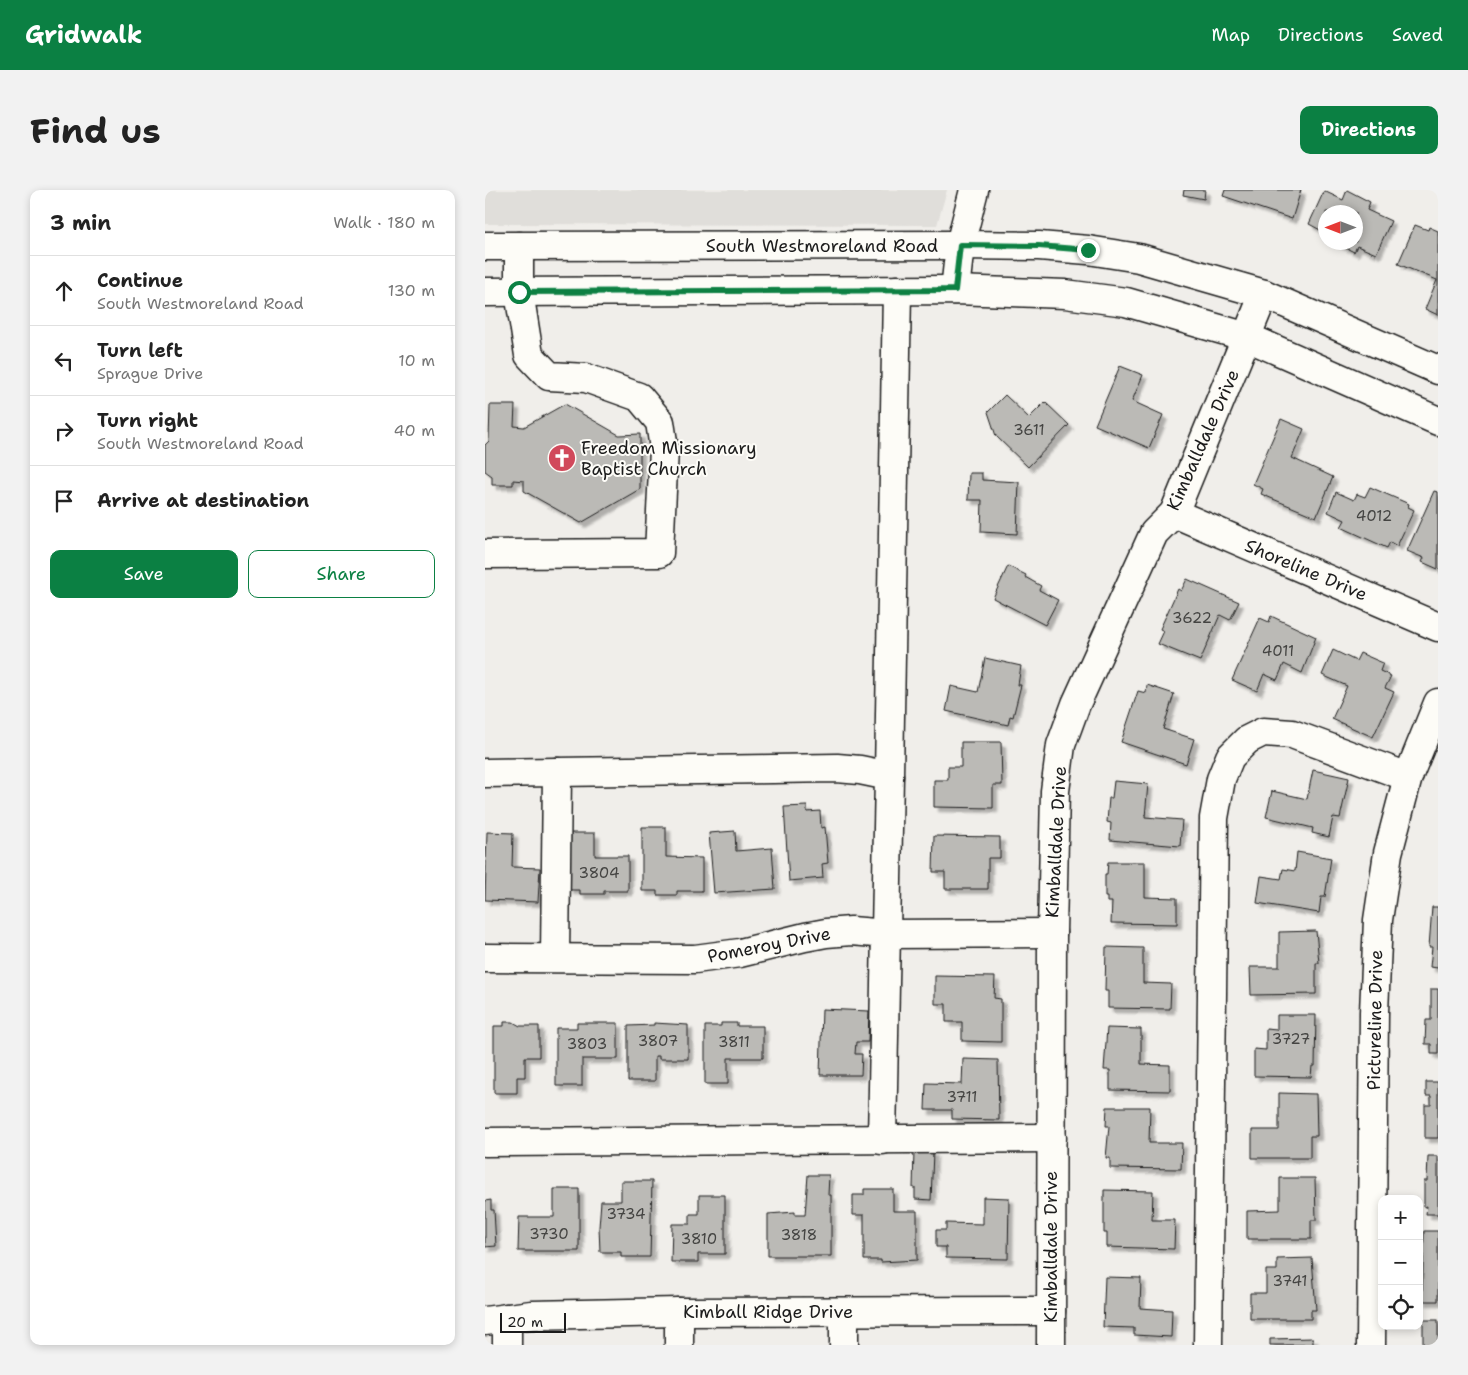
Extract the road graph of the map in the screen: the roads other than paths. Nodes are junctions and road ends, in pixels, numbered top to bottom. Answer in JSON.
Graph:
{"nodes":[{"id":1,"x":974,"y":190,"type":"edge"},
{"id":2,"x":960,"y":245,"type":"junction"},
{"id":3,"x":485,"y":246,"type":"edge"},
{"id":4,"x":519,"y":246,"type":"junction"},
{"id":5,"x":897,"y":290,"type":"junction"},
{"id":6,"x":955,"y":290,"type":"junction"},
{"id":7,"x":485,"y":292,"type":"edge"},
{"id":8,"x":519,"y":292,"type":"junction"},
{"id":9,"x":1264,"y":294,"type":"junction"},
{"id":10,"x":1247,"y":337,"type":"junction"},
{"id":11,"x":1438,"y":370,"type":"edge"},
{"id":12,"x":1438,"y":421,"type":"edge"},
{"id":13,"x":1174,"y":513,"type":"junction"},
{"id":14,"x":485,"y":554,"type":"edge"},
{"id":15,"x":1438,"y":627,"type":"edge"},
{"id":16,"x":1438,"y":703,"type":"edge"},
{"id":17,"x":557,"y":772,"type":"junction"},
{"id":18,"x":485,"y":773,"type":"edge"},
{"id":19,"x":889,"y":776,"type":"junction"},
{"id":20,"x":1408,"y":777,"type":"junction"},
{"id":21,"x":1052,"y":933,"type":"junction"},
{"id":22,"x":887,"y":934,"type":"junction"},
{"id":23,"x":485,"y":958,"type":"edge"},
{"id":24,"x":555,"y":958,"type":"junction"},
{"id":25,"x":1052,"y":1138,"type":"junction"},
{"id":26,"x":882,"y":1140,"type":"junction"},
{"id":27,"x":485,"y":1142,"type":"edge"},
{"id":28,"x":1051,"y":1311,"type":"junction"},
{"id":29,"x":679,"y":1312,"type":"junction"},
{"id":30,"x":845,"y":1313,"type":"junction"},
{"id":31,"x":496,"y":1320,"type":"edge"},
{"id":32,"x":507,"y":1345,"type":"edge"},
{"id":33,"x":679,"y":1345,"type":"edge"},
{"id":34,"x":844,"y":1345,"type":"edge"},
{"id":35,"x":1051,"y":1345,"type":"edge"},
{"id":36,"x":1208,"y":1345,"type":"edge"},
{"id":37,"x":1371,"y":1345,"type":"edge"}],
"edges":[{"from":1,"to":2,"type":"street"},
{"from":2,"to":4,"type":"street","name":"South Westmoreland Road"},
{"from":2,"to":6,"type":"street"},
{"from":2,"to":9,"type":"street","name":"South Westmoreland Road"},
{"from":3,"to":4,"type":"street","name":"South Westmoreland Road"},
{"from":4,"to":8,"type":"street"},
{"from":5,"to":6,"type":"street"},
{"from":5,"to":8,"type":"street"},
{"from":5,"to":19,"type":"street"},
{"from":6,"to":10,"type":"street"},
{"from":7,"to":8,"type":"street"},
{"from":8,"to":14,"type":"street"},
{"from":9,"to":10,"type":"street","name":"Kimballdale Drive"},
{"from":9,"to":11,"type":"street","name":"South Westmoreland Road"},
{"from":10,"to":12,"type":"street"},
{"from":10,"to":13,"type":"street","name":"Kimballdale Drive"},
{"from":13,"to":15,"type":"street","name":"Shoreline Drive"},
{"from":13,"to":21,"type":"street","name":"Kimballdale Drive"},
{"from":16,"to":20,"type":"street","name":"Pictureline Drive"},
{"from":17,"to":18,"type":"street"},
{"from":17,"to":19,"type":"street"},
{"from":17,"to":24,"type":"street"},
{"from":19,"to":22,"type":"street"},
{"from":20,"to":36,"type":"street"},
{"from":20,"to":37,"type":"street","name":"Pictureline Drive"},
{"from":21,"to":22,"type":"street","name":"Pomeroy Drive"},
{"from":21,"to":25,"type":"street","name":"Kimballdale Drive"},
{"from":22,"to":24,"type":"street","name":"Pomeroy Drive"},
{"from":22,"to":26,"type":"street"},
{"from":23,"to":24,"type":"street","name":"Pomeroy Drive"},
{"from":25,"to":26,"type":"street"},
{"from":25,"to":28,"type":"street","name":"Kimballdale Drive"},
{"from":26,"to":27,"type":"street"},
{"from":28,"to":30,"type":"street","name":"Kimball Ridge Drive"},
{"from":28,"to":35,"type":"street","name":"Kimballdale Drive"},
{"from":29,"to":30,"type":"street","name":"Kimball Ridge Drive"},
{"from":29,"to":31,"type":"street","name":"Kimball Ridge Drive"},
{"from":29,"to":33,"type":"street"},
{"from":30,"to":34,"type":"street"},
{"from":31,"to":32,"type":"street"}]}
